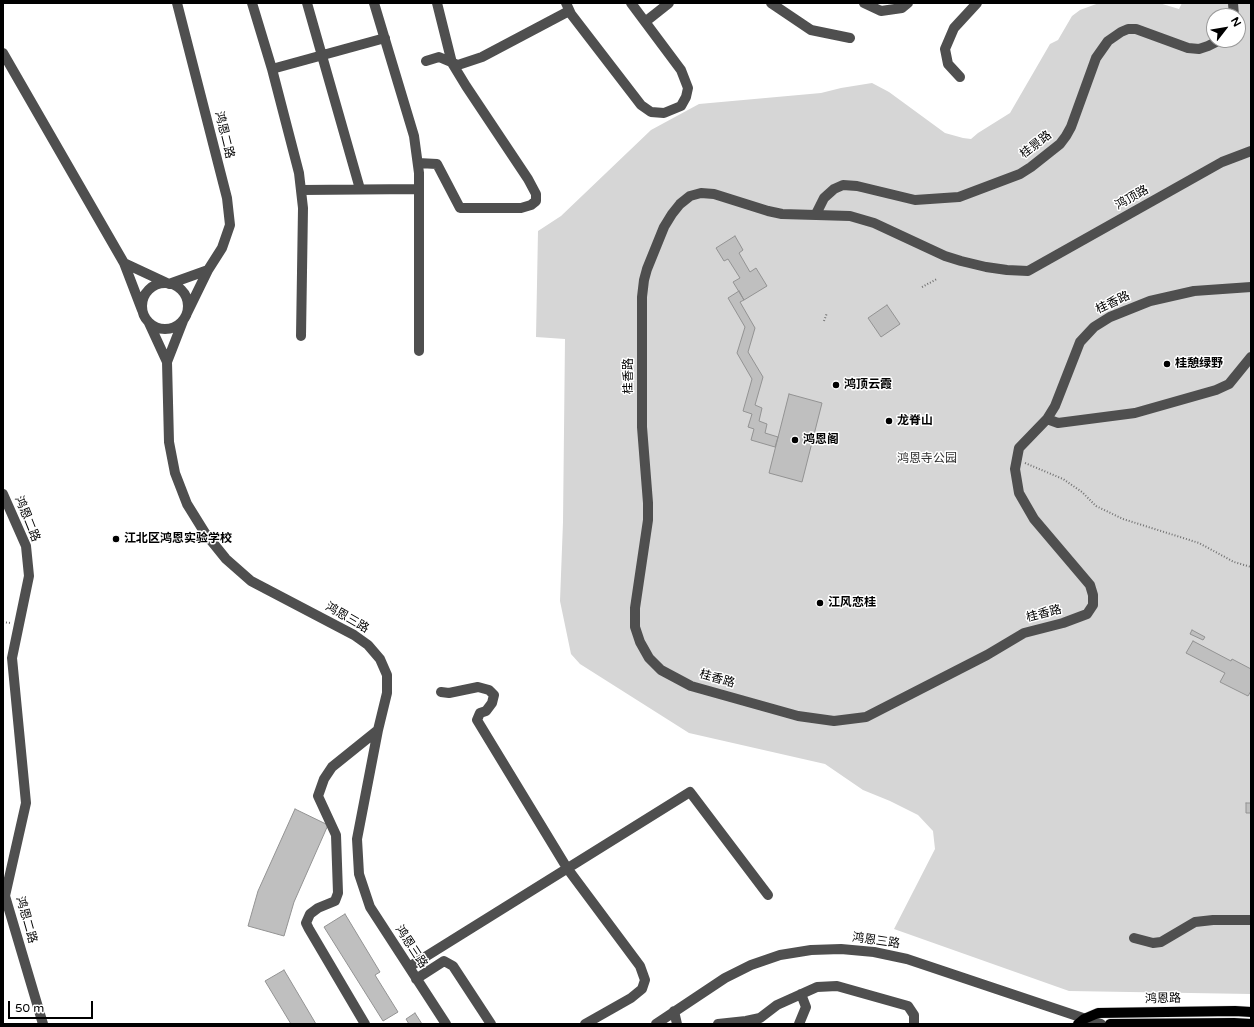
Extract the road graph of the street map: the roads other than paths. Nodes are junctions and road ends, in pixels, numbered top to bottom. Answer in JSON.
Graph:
{"nodes":[{"id":1,"x":177,"y":3,"type":"edge"},
{"id":2,"x":252,"y":3,"type":"edge"},
{"id":3,"x":307,"y":3,"type":"edge"},
{"id":4,"x":374,"y":3,"type":"edge"},
{"id":5,"x":437,"y":3,"type":"edge"},
{"id":6,"x":631,"y":3,"type":"edge"},
{"id":7,"x":669,"y":3,"type":"edge"},
{"id":8,"x":771,"y":3,"type":"edge"},
{"id":9,"x":864,"y":3,"type":"edge"},
{"id":10,"x":908,"y":3,"type":"edge"},
{"id":11,"x":977,"y":3,"type":"edge"},
{"id":12,"x":568,"y":7,"type":"edge"},
{"id":13,"x":645,"y":22,"type":"junction"},
{"id":14,"x":385,"y":38,"type":"junction"},
{"id":15,"x":850,"y":38,"type":"dead end"},
{"id":16,"x":1206,"y":47,"type":"edge"},
{"id":17,"x":3,"y":53,"type":"edge"},
{"id":18,"x":322,"y":56,"type":"junction"},
{"id":19,"x":426,"y":61,"type":"dead end"},
{"id":20,"x":452,"y":63,"type":"junction"},
{"id":21,"x":272,"y":70,"type":"junction"},
{"id":22,"x":960,"y":77,"type":"dead end"},
{"id":23,"x":1251,"y":151,"type":"edge"},
{"id":24,"x":418,"y":163,"type":"junction"},
{"id":25,"x":419,"y":188,"type":"junction"},
{"id":26,"x":360,"y":189,"type":"junction"},
{"id":27,"x":301,"y":190,"type":"junction"},
{"id":28,"x":816,"y":214,"type":"junction"},
{"id":29,"x":124,"y":263,"type":"junction"},
{"id":30,"x":208,"y":270,"type":"junction"},
{"id":31,"x":1028,"y":271,"type":"joint"},
{"id":32,"x":169,"y":284,"type":"junction"},
{"id":33,"x":1251,"y":287,"type":"edge"},
{"id":34,"x":142,"y":310,"type":"junction"},
{"id":35,"x":185,"y":317,"type":"junction"},
{"id":36,"x":149,"y":323,"type":"junction"},
{"id":37,"x":301,"y":336,"type":"dead end"},
{"id":38,"x":419,"y":351,"type":"dead end"},
{"id":39,"x":1251,"y":357,"type":"edge"},
{"id":40,"x":167,"y":362,"type":"junction"},
{"id":41,"x":1047,"y":419,"type":"junction"},
{"id":42,"x":3,"y":494,"type":"edge"},
{"id":43,"x":441,"y":692,"type":"dead end"},
{"id":44,"x":378,"y":730,"type":"junction"},
{"id":45,"x":567,"y":868,"type":"junction"},
{"id":46,"x":768,"y":895,"type":"dead end"},
{"id":47,"x":1251,"y":920,"type":"edge"},
{"id":48,"x":1134,"y":938,"type":"dead end"},
{"id":49,"x":408,"y":966,"type":"junction"},
{"id":50,"x":416,"y":979,"type":"junction"},
{"id":51,"x":800,"y":994,"type":"junction"},
{"id":52,"x":674,"y":1011,"type":"junction"},
{"id":53,"x":1251,"y":1012,"type":"edge"},
{"id":54,"x":1081,"y":1022,"type":"edge"},
{"id":55,"x":43,"y":1024,"type":"edge"},
{"id":56,"x":364,"y":1024,"type":"edge"},
{"id":57,"x":446,"y":1024,"type":"edge"},
{"id":58,"x":491,"y":1024,"type":"edge"},
{"id":59,"x":585,"y":1024,"type":"edge"},
{"id":60,"x":656,"y":1024,"type":"edge"},
{"id":61,"x":677,"y":1024,"type":"edge"},
{"id":62,"x":718,"y":1024,"type":"edge"},
{"id":63,"x":799,"y":1024,"type":"edge"},
{"id":64,"x":914,"y":1024,"type":"edge"},
{"id":65,"x":1101,"y":1024,"type":"edge"},
{"id":66,"x":1110,"y":1024,"type":"edge"},
{"id":67,"x":1251,"y":1024,"type":"edge"}],
"edges":[{"from":1,"to":30,"type":"street","name":"鸿恩二路"},
{"from":2,"to":21,"type":"street"},
{"from":3,"to":18,"type":"street"},
{"from":4,"to":14,"type":"street"},
{"from":5,"to":20,"type":"street"},
{"from":6,"to":13,"type":"street"},
{"from":7,"to":13,"type":"street"},
{"from":8,"to":15,"type":"street"},
{"from":9,"to":10,"type":"street"},
{"from":11,"to":22,"type":"street"},
{"from":12,"to":13,"type":"street"},
{"from":12,"to":20,"type":"street"},
{"from":14,"to":18,"type":"street"},
{"from":14,"to":24,"type":"street"},
{"from":16,"to":28,"type":"street","name":"桂景路"},
{"from":17,"to":29,"type":"street"},
{"from":18,"to":21,"type":"street"},
{"from":18,"to":26,"type":"street"},
{"from":19,"to":20,"type":"street"},
{"from":20,"to":24,"type":"street"},
{"from":21,"to":27,"type":"street"},
{"from":23,"to":31,"type":"street","name":"鸿顶路"},
{"from":24,"to":25,"type":"street"},
{"from":25,"to":26,"type":"street"},
{"from":25,"to":38,"type":"street"},
{"from":26,"to":27,"type":"street"},
{"from":27,"to":37,"type":"street"},
{"from":28,"to":31,"type":"street","name":"桂香路"},
{"from":28,"to":41,"type":"street","name":"桂香路"},
{"from":29,"to":32,"type":"street"},
{"from":29,"to":34,"type":"street"},
{"from":30,"to":32,"type":"street"},
{"from":30,"to":35,"type":"street","name":"鸿恩二路"},
{"from":32,"to":34,"type":"street"},
{"from":32,"to":35,"type":"street"},
{"from":33,"to":41,"type":"street","name":"桂香路"},
{"from":34,"to":36,"type":"street"},
{"from":35,"to":36,"type":"street"},
{"from":35,"to":40,"type":"street","name":"鸿恩二路"},
{"from":36,"to":40,"type":"street"},
{"from":39,"to":41,"type":"street"},
{"from":40,"to":44,"type":"street","name":"鸿恩三路"},
{"from":42,"to":55,"type":"street","name":"鸿恩二路"},
{"from":43,"to":45,"type":"street"},
{"from":44,"to":49,"type":"street","name":"鸿恩三路"},
{"from":44,"to":56,"type":"street"},
{"from":45,"to":46,"type":"street"},
{"from":45,"to":49,"type":"street"},
{"from":45,"to":59,"type":"street"},
{"from":47,"to":48,"type":"street"},
{"from":49,"to":50,"type":"street","name":"鸿恩三路"},
{"from":50,"to":57,"type":"street","name":"鸿恩三路"},
{"from":50,"to":58,"type":"street"},
{"from":51,"to":62,"type":"street"},
{"from":51,"to":63,"type":"street"},
{"from":51,"to":64,"type":"street"},
{"from":52,"to":54,"type":"street","name":"鸿恩三路"},
{"from":52,"to":60,"type":"street","name":"鸿恩三路"},
{"from":52,"to":61,"type":"street"},
{"from":53,"to":54,"type":"main road","name":"鸿恩路"},
{"from":54,"to":65,"type":"street","name":"鸿恩三路"},
{"from":66,"to":67,"type":"main road","name":"鸿恩路"}]}
